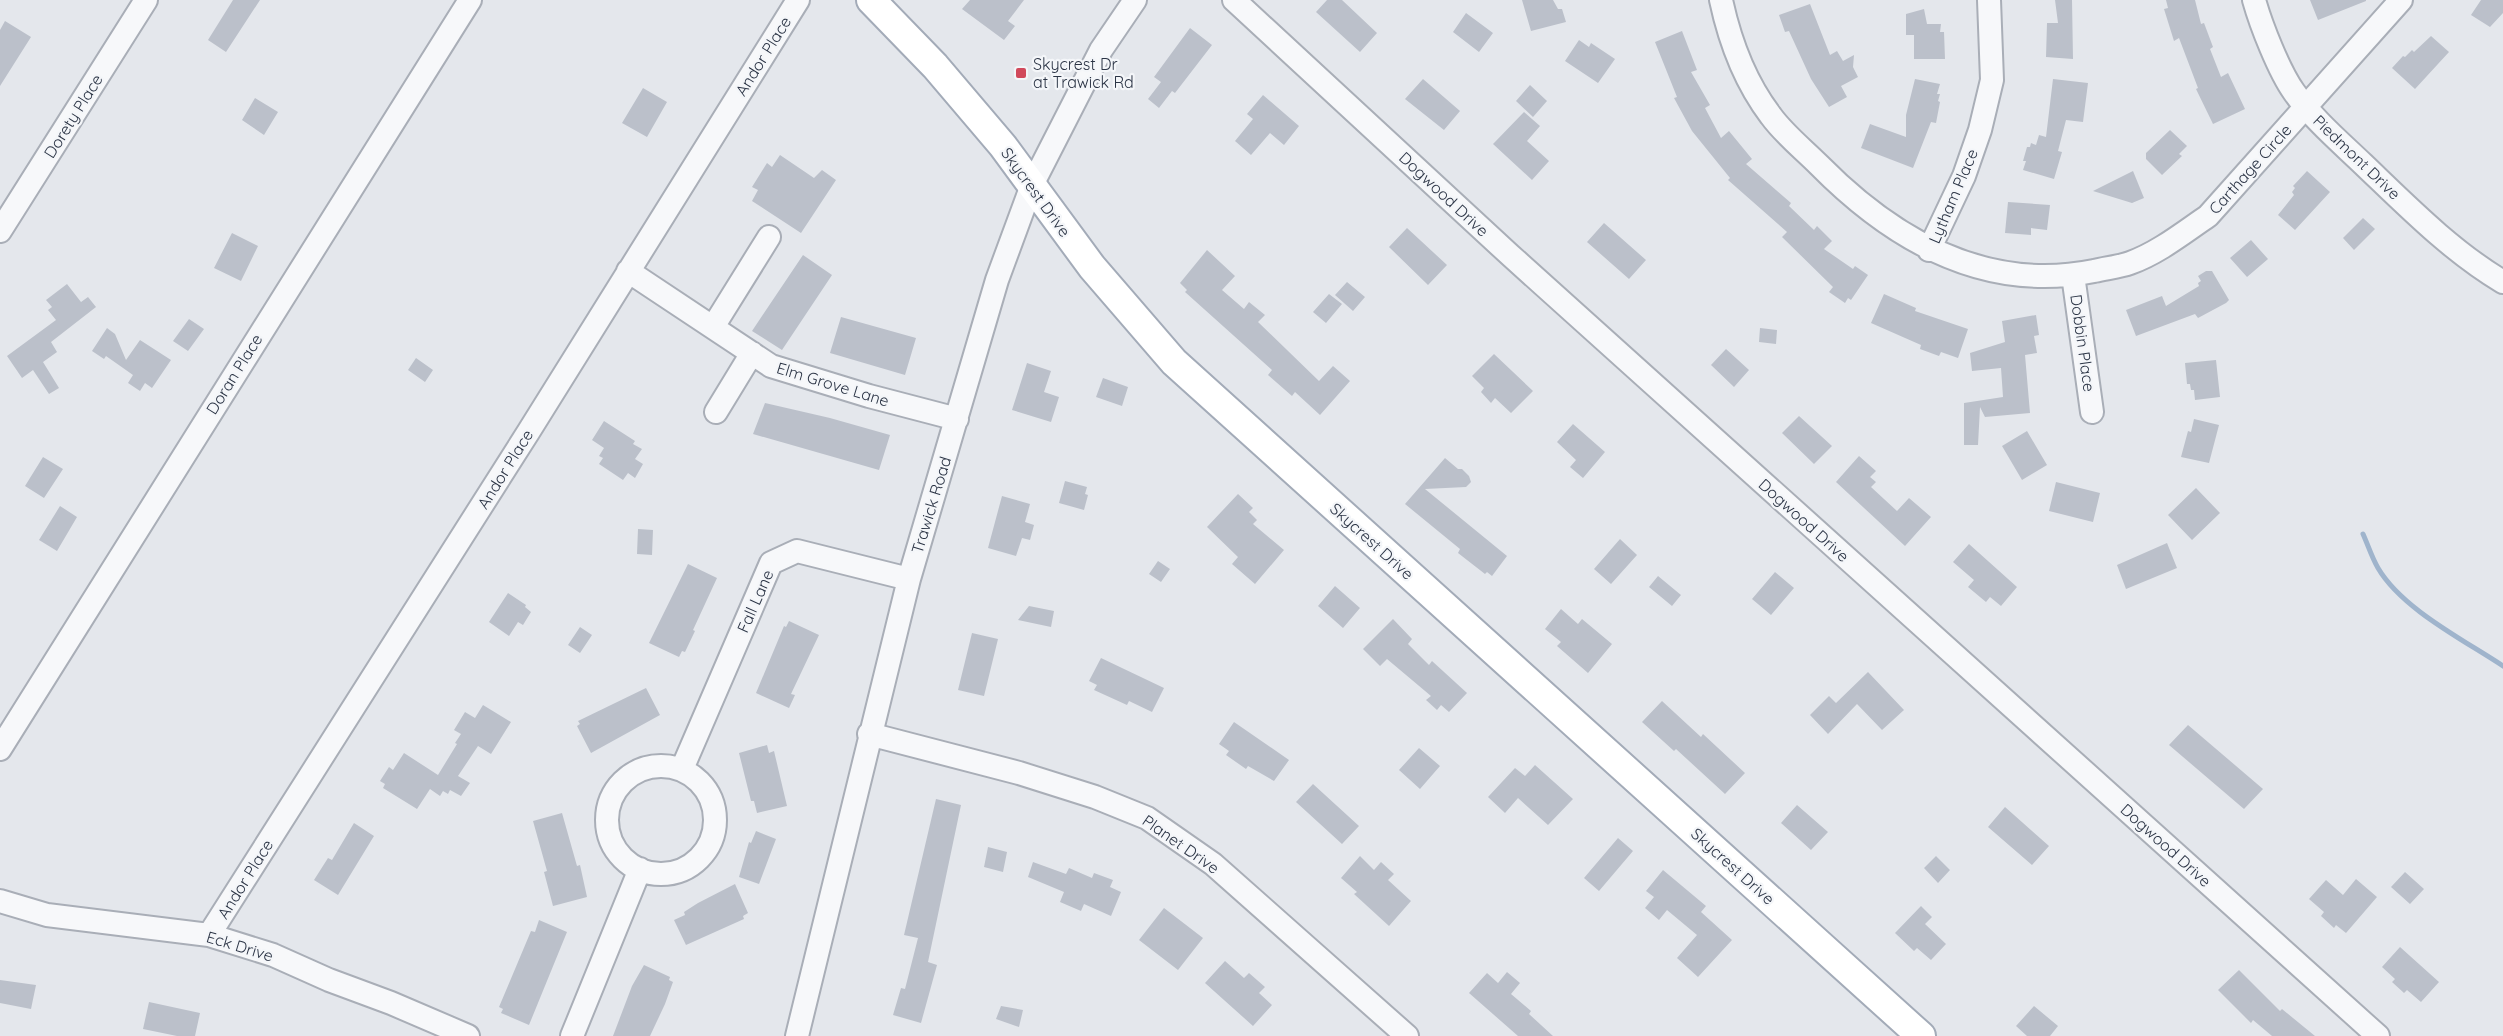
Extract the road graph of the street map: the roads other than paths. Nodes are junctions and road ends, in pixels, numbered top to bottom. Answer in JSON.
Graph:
{"nodes":[{"id":1,"x":146,"y":0,"type":"edge"},
{"id":2,"x":470,"y":0,"type":"edge"},
{"id":3,"x":798,"y":0,"type":"edge"},
{"id":4,"x":871,"y":0,"type":"edge"},
{"id":5,"x":1136,"y":0,"type":"edge"},
{"id":6,"x":1234,"y":0,"type":"edge"},
{"id":7,"x":1721,"y":0,"type":"edge"},
{"id":8,"x":1989,"y":0,"type":"edge"},
{"id":9,"x":2254,"y":0,"type":"edge"},
{"id":10,"x":2401,"y":0,"type":"edge"},
{"id":11,"x":2306,"y":108,"type":"junction"},
{"id":12,"x":1032,"y":184,"type":"junction"},
{"id":13,"x":0,"y":231,"type":"edge"},
{"id":14,"x":768,"y":237,"type":"dead end"},
{"id":15,"x":1929,"y":250,"type":"junction"},
{"id":16,"x":628,"y":271,"type":"junction"},
{"id":17,"x":2073,"y":275,"type":"junction"},
{"id":18,"x":2503,"y":282,"type":"edge"},
{"id":19,"x":713,"y":327,"type":"junction"},
{"id":20,"x":752,"y":354,"type":"junction"},
{"id":21,"x":716,"y":412,"type":"dead end"},
{"id":22,"x":2092,"y":412,"type":"dead end"},
{"id":23,"x":957,"y":419,"type":"junction"},
{"id":24,"x":909,"y":579,"type":"junction"},
{"id":25,"x":870,"y":734,"type":"junction"},
{"id":26,"x":0,"y":749,"type":"edge"},
{"id":27,"x":682,"y":770,"type":"junction"},
{"id":28,"x":640,"y":869,"type":"junction"},
{"id":29,"x":0,"y":901,"type":"edge"},
{"id":30,"x":209,"y":935,"type":"junction"},
{"id":31,"x":2372,"y":1034,"type":"edge"},
{"id":32,"x":468,"y":1036,"type":"edge"},
{"id":33,"x":572,"y":1036,"type":"edge"},
{"id":34,"x":797,"y":1036,"type":"edge"},
{"id":35,"x":1407,"y":1036,"type":"edge"},
{"id":36,"x":1921,"y":1036,"type":"edge"}],
"edges":[{"from":1,"to":13,"type":"street","name":"Dorety Place"},
{"from":2,"to":26,"type":"street","name":"Doran Place"},
{"from":3,"to":16,"type":"street","name":"Andor Place"},
{"from":4,"to":12,"type":"main road","name":"Skycrest Drive"},
{"from":5,"to":12,"type":"street","name":"Trawick Road"},
{"from":6,"to":31,"type":"street","name":"Dogwood Drive"},
{"from":7,"to":15,"type":"street","name":"Carthage Circle"},
{"from":8,"to":15,"type":"street","name":"Lytham Place"},
{"from":9,"to":11,"type":"street","name":"Piedmont Drive"},
{"from":10,"to":11,"type":"street","name":"Carthage Circle"},
{"from":11,"to":17,"type":"street","name":"Carthage Circle"},
{"from":11,"to":18,"type":"street","name":"Piedmont Drive"},
{"from":12,"to":23,"type":"street","name":"Trawick Road"},
{"from":12,"to":36,"type":"main road","name":"Skycrest Drive"},
{"from":14,"to":19,"type":"street"},
{"from":15,"to":17,"type":"street","name":"Carthage Circle"},
{"from":16,"to":19,"type":"street","name":"Elm Grove Lane"},
{"from":16,"to":30,"type":"street","name":"Andor Place"},
{"from":17,"to":22,"type":"street","name":"Dobbin Place"},
{"from":19,"to":20,"type":"street","name":"Elm Grove Lane"},
{"from":20,"to":21,"type":"street"},
{"from":20,"to":23,"type":"street","name":"Elm Grove Lane"},
{"from":23,"to":24,"type":"street","name":"Trawick Road"},
{"from":24,"to":25,"type":"street","name":"Trawick Road"},
{"from":24,"to":27,"type":"street","name":"Fall Lane"},
{"from":25,"to":34,"type":"street","name":"Trawick Road"},
{"from":25,"to":35,"type":"street","name":"Planet Drive"},
{"from":27,"to":28,"type":"street"},
{"from":27,"to":28,"type":"street"},
{"from":28,"to":33,"type":"street"},
{"from":29,"to":30,"type":"street","name":"Eck Drive"},
{"from":30,"to":32,"type":"street","name":"Eck Drive"}]}
